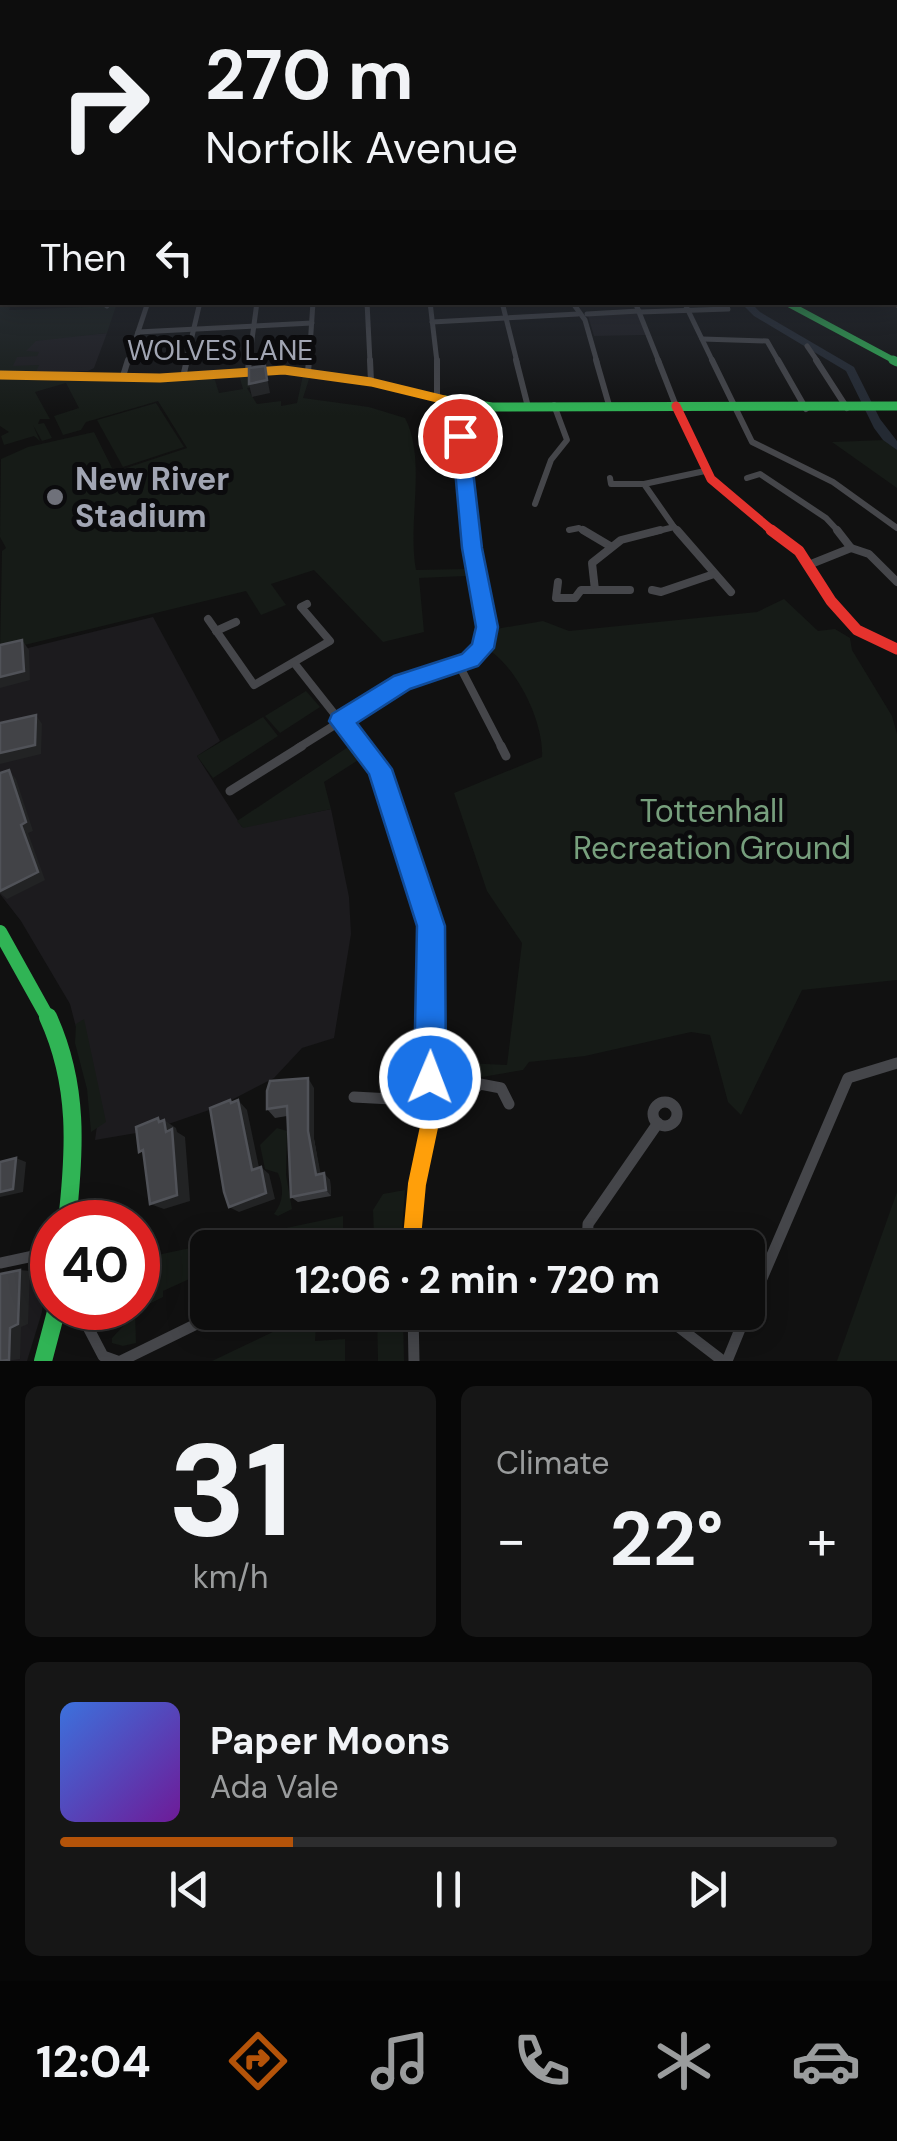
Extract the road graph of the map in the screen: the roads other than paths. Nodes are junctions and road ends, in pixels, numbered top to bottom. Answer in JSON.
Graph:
{"nodes":[{"id":1,"x":147,"y":305,"type":"edge"},
{"id":2,"x":199,"y":305,"type":"edge"},
{"id":3,"x":257,"y":305,"type":"edge"},
{"id":4,"x":313,"y":305,"type":"edge"},
{"id":5,"x":367,"y":305,"type":"edge"},
{"id":6,"x":430,"y":305,"type":"edge"},
{"id":7,"x":503,"y":305,"type":"edge"},
{"id":8,"x":574,"y":305,"type":"edge"},
{"id":9,"x":636,"y":305,"type":"edge"},
{"id":10,"x":686,"y":305,"type":"edge"},
{"id":11,"x":790,"y":305,"type":"edge"},
{"id":12,"x":800,"y":305,"type":"edge"},
{"id":13,"x":728,"y":309,"type":"dead end"},
{"id":14,"x":689,"y":310,"type":"junction"},
{"id":15,"x":640,"y":312,"type":"junction"},
{"id":16,"x":582,"y":314,"type":"junction"},
{"id":17,"x":505,"y":318,"type":"junction"},
{"id":18,"x":432,"y":322,"type":"junction"},
{"id":19,"x":312,"y":324,"type":"junction"},
{"id":20,"x":254,"y":326,"type":"junction"},
{"id":21,"x":195,"y":328,"type":"junction"},
{"id":22,"x":138,"y":332,"type":"junction"},
{"id":23,"x":702,"y":339,"type":"junction"},
{"id":24,"x":807,"y":346,"type":"dead end"},
{"id":25,"x":897,"y":359,"type":"edge"},
{"id":26,"x":248,"y":371,"type":"junction"},
{"id":27,"x":308,"y":372,"type":"junction"},
{"id":28,"x":0,"y":375,"type":"edge"},
{"id":29,"x":124,"y":376,"type":"junction"},
{"id":30,"x":183,"y":377,"type":"junction"},
{"id":31,"x":371,"y":382,"type":"junction"},
{"id":32,"x":437,"y":399,"type":"junction"},
{"id":33,"x":455,"y":403,"type":"junction"},
{"id":34,"x":554,"y":404,"type":"junction"},
{"id":35,"x":608,"y":405,"type":"junction"},
{"id":36,"x":676,"y":406,"type":"junction"},
{"id":37,"x":897,"y":406,"type":"edge"},
{"id":38,"x":528,"y":407,"type":"junction"},
{"id":39,"x":734,"y":407,"type":"junction"},
{"id":40,"x":847,"y":408,"type":"junction"},
{"id":41,"x":806,"y":409,"type":"junction"},
{"id":42,"x":705,"y":471,"type":"junction"},
{"id":43,"x":610,"y":478,"type":"dead end"},
{"id":44,"x":747,"y":478,"type":"dead end"},
{"id":45,"x":644,"y":484,"type":"junction"},
{"id":46,"x":535,"y":504,"type":"dead end"},
{"id":47,"x":674,"y":528,"type":"junction"},
{"id":48,"x":897,"y":528,"type":"edge"},
{"id":49,"x":569,"y":530,"type":"dead end"},
{"id":50,"x":610,"y":546,"type":"junction"},
{"id":51,"x":853,"y":547,"type":"junction"},
{"id":52,"x":811,"y":564,"type":"junction"},
{"id":53,"x":714,"y":574,"type":"junction"},
{"id":54,"x":558,"y":582,"type":"dead end"},
{"id":55,"x":897,"y":582,"type":"edge"},
{"id":56,"x":595,"y":590,"type":"junction"},
{"id":57,"x":630,"y":590,"type":"dead end"},
{"id":58,"x":652,"y":590,"type":"dead end"},
{"id":59,"x":731,"y":592,"type":"dead end"},
{"id":60,"x":307,"y":604,"type":"dead end"},
{"id":61,"x":208,"y":619,"type":"dead end"},
{"id":62,"x":236,"y":622,"type":"dead end"},
{"id":63,"x":216,"y":631,"type":"junction"},
{"id":64,"x":897,"y":649,"type":"edge"},
{"id":65,"x":295,"y":664,"type":"junction"},
{"id":66,"x":459,"y":665,"type":"junction"},
{"id":67,"x":340,"y":721,"type":"junction"},
{"id":68,"x":506,"y":756,"type":"dead end"},
{"id":69,"x":230,"y":791,"type":"dead end"},
{"id":70,"x":0,"y":932,"type":"edge"},
{"id":71,"x":897,"y":1062,"type":"edge"},
{"id":72,"x":354,"y":1098,"type":"dead end"},
{"id":73,"x":430,"y":1101,"type":"junction"},
{"id":74,"x":509,"y":1104,"type":"dead end"},
{"id":75,"x":658,"y":1123,"type":"dead end"},
{"id":76,"x":430,"y":1127,"type":"junction"},
{"id":77,"x":69,"y":1200,"type":"edge"},
{"id":78,"x":413,"y":1230,"type":"edge"},
{"id":79,"x":588,"y":1230,"type":"edge"},
{"id":80,"x":30,"y":1257,"type":"edge"},
{"id":81,"x":0,"y":1263,"type":"edge"},
{"id":82,"x":765,"y":1270,"type":"edge"},
{"id":83,"x":190,"y":1327,"type":"edge"},
{"id":84,"x":51,"y":1330,"type":"edge"},
{"id":85,"x":89,"y":1330,"type":"edge"},
{"id":86,"x":414,"y":1330,"type":"edge"},
{"id":87,"x":683,"y":1330,"type":"edge"},
{"id":88,"x":739,"y":1330,"type":"edge"},
{"id":89,"x":43,"y":1361,"type":"edge"},
{"id":90,"x":119,"y":1361,"type":"edge"},
{"id":91,"x":414,"y":1361,"type":"edge"},
{"id":92,"x":725,"y":1361,"type":"edge"}],
"edges":[{"from":1,"to":22,"type":"street"},
{"from":2,"to":21,"type":"street"},
{"from":3,"to":20,"type":"street"},
{"from":4,"to":19,"type":"street"},
{"from":5,"to":31,"type":"street"},
{"from":6,"to":18,"type":"street"},
{"from":7,"to":17,"type":"street"},
{"from":8,"to":16,"type":"street"},
{"from":9,"to":15,"type":"street"},
{"from":10,"to":14,"type":"street"},
{"from":11,"to":25,"type":"main road"},
{"from":12,"to":25,"type":"main road"},
{"from":13,"to":14,"type":"street"},
{"from":14,"to":15,"type":"street"},
{"from":14,"to":23,"type":"street"},
{"from":15,"to":16,"type":"street"},
{"from":15,"to":36,"type":"street"},
{"from":16,"to":17,"type":"street"},
{"from":16,"to":35,"type":"street"},
{"from":17,"to":18,"type":"street"},
{"from":17,"to":38,"type":"street"},
{"from":18,"to":32,"type":"street"},
{"from":19,"to":20,"type":"street"},
{"from":19,"to":27,"type":"street"},
{"from":20,"to":21,"type":"street"},
{"from":20,"to":26,"type":"street"},
{"from":21,"to":22,"type":"street"},
{"from":21,"to":30,"type":"street"},
{"from":22,"to":29,"type":"street"},
{"from":23,"to":39,"type":"street"},
{"from":23,"to":41,"type":"street"},
{"from":24,"to":40,"type":"street"},
{"from":26,"to":27,"type":"main road","name":"WOLVES LANE"},
{"from":26,"to":30,"type":"main road","name":"WOLVES LANE"},
{"from":27,"to":31,"type":"main road","name":"WOLVES LANE"},
{"from":28,"to":29,"type":"main road","name":"WOLVES LANE"},
{"from":29,"to":30,"type":"main road","name":"WOLVES LANE"},
{"from":31,"to":32,"type":"main road","name":"WOLVES LANE"},
{"from":32,"to":33,"type":"main road","name":"WOLVES LANE"},
{"from":33,"to":38,"type":"main road","name":"WOLVES LANE"},
{"from":33,"to":66,"type":"street"},
{"from":34,"to":35,"type":"main road","name":"WOLVES LANE"},
{"from":34,"to":38,"type":"main road","name":"WOLVES LANE"},
{"from":34,"to":46,"type":"street"},
{"from":35,"to":36,"type":"main road","name":"WOLVES LANE"},
{"from":36,"to":39,"type":"main road","name":"WOLVES LANE"},
{"from":36,"to":42,"type":"main road"},
{"from":37,"to":40,"type":"main road","name":"WOLVES LANE"},
{"from":39,"to":41,"type":"main road","name":"WOLVES LANE"},
{"from":39,"to":48,"type":"street"},
{"from":40,"to":41,"type":"main road","name":"WOLVES LANE"},
{"from":42,"to":45,"type":"street"},
{"from":42,"to":52,"type":"main road"},
{"from":43,"to":45,"type":"street"},
{"from":44,"to":51,"type":"street"},
{"from":45,"to":47,"type":"street"},
{"from":47,"to":50,"type":"street"},
{"from":47,"to":53,"type":"street"},
{"from":49,"to":50,"type":"street"},
{"from":50,"to":56,"type":"street"},
{"from":51,"to":52,"type":"street"},
{"from":51,"to":55,"type":"street"},
{"from":52,"to":64,"type":"main road"},
{"from":53,"to":58,"type":"street"},
{"from":53,"to":59,"type":"street"},
{"from":54,"to":56,"type":"street"},
{"from":56,"to":57,"type":"street"},
{"from":60,"to":65,"type":"street"},
{"from":61,"to":63,"type":"street"},
{"from":62,"to":63,"type":"street"},
{"from":63,"to":65,"type":"street"},
{"from":65,"to":67,"type":"street"},
{"from":66,"to":67,"type":"street"},
{"from":66,"to":68,"type":"street"},
{"from":67,"to":69,"type":"street"},
{"from":67,"to":73,"type":"main road"},
{"from":70,"to":77,"type":"main road"},
{"from":71,"to":82,"type":"street"},
{"from":72,"to":73,"type":"street"},
{"from":73,"to":76,"type":"main road"},
{"from":74,"to":76,"type":"street"},
{"from":75,"to":79,"type":"street"},
{"from":76,"to":78,"type":"main road"},
{"from":80,"to":81,"type":"street"},
{"from":83,"to":90,"type":"street"},
{"from":84,"to":89,"type":"main road"},
{"from":85,"to":90,"type":"street"},
{"from":86,"to":91,"type":"street"},
{"from":87,"to":92,"type":"street"},
{"from":88,"to":92,"type":"street"}]}
